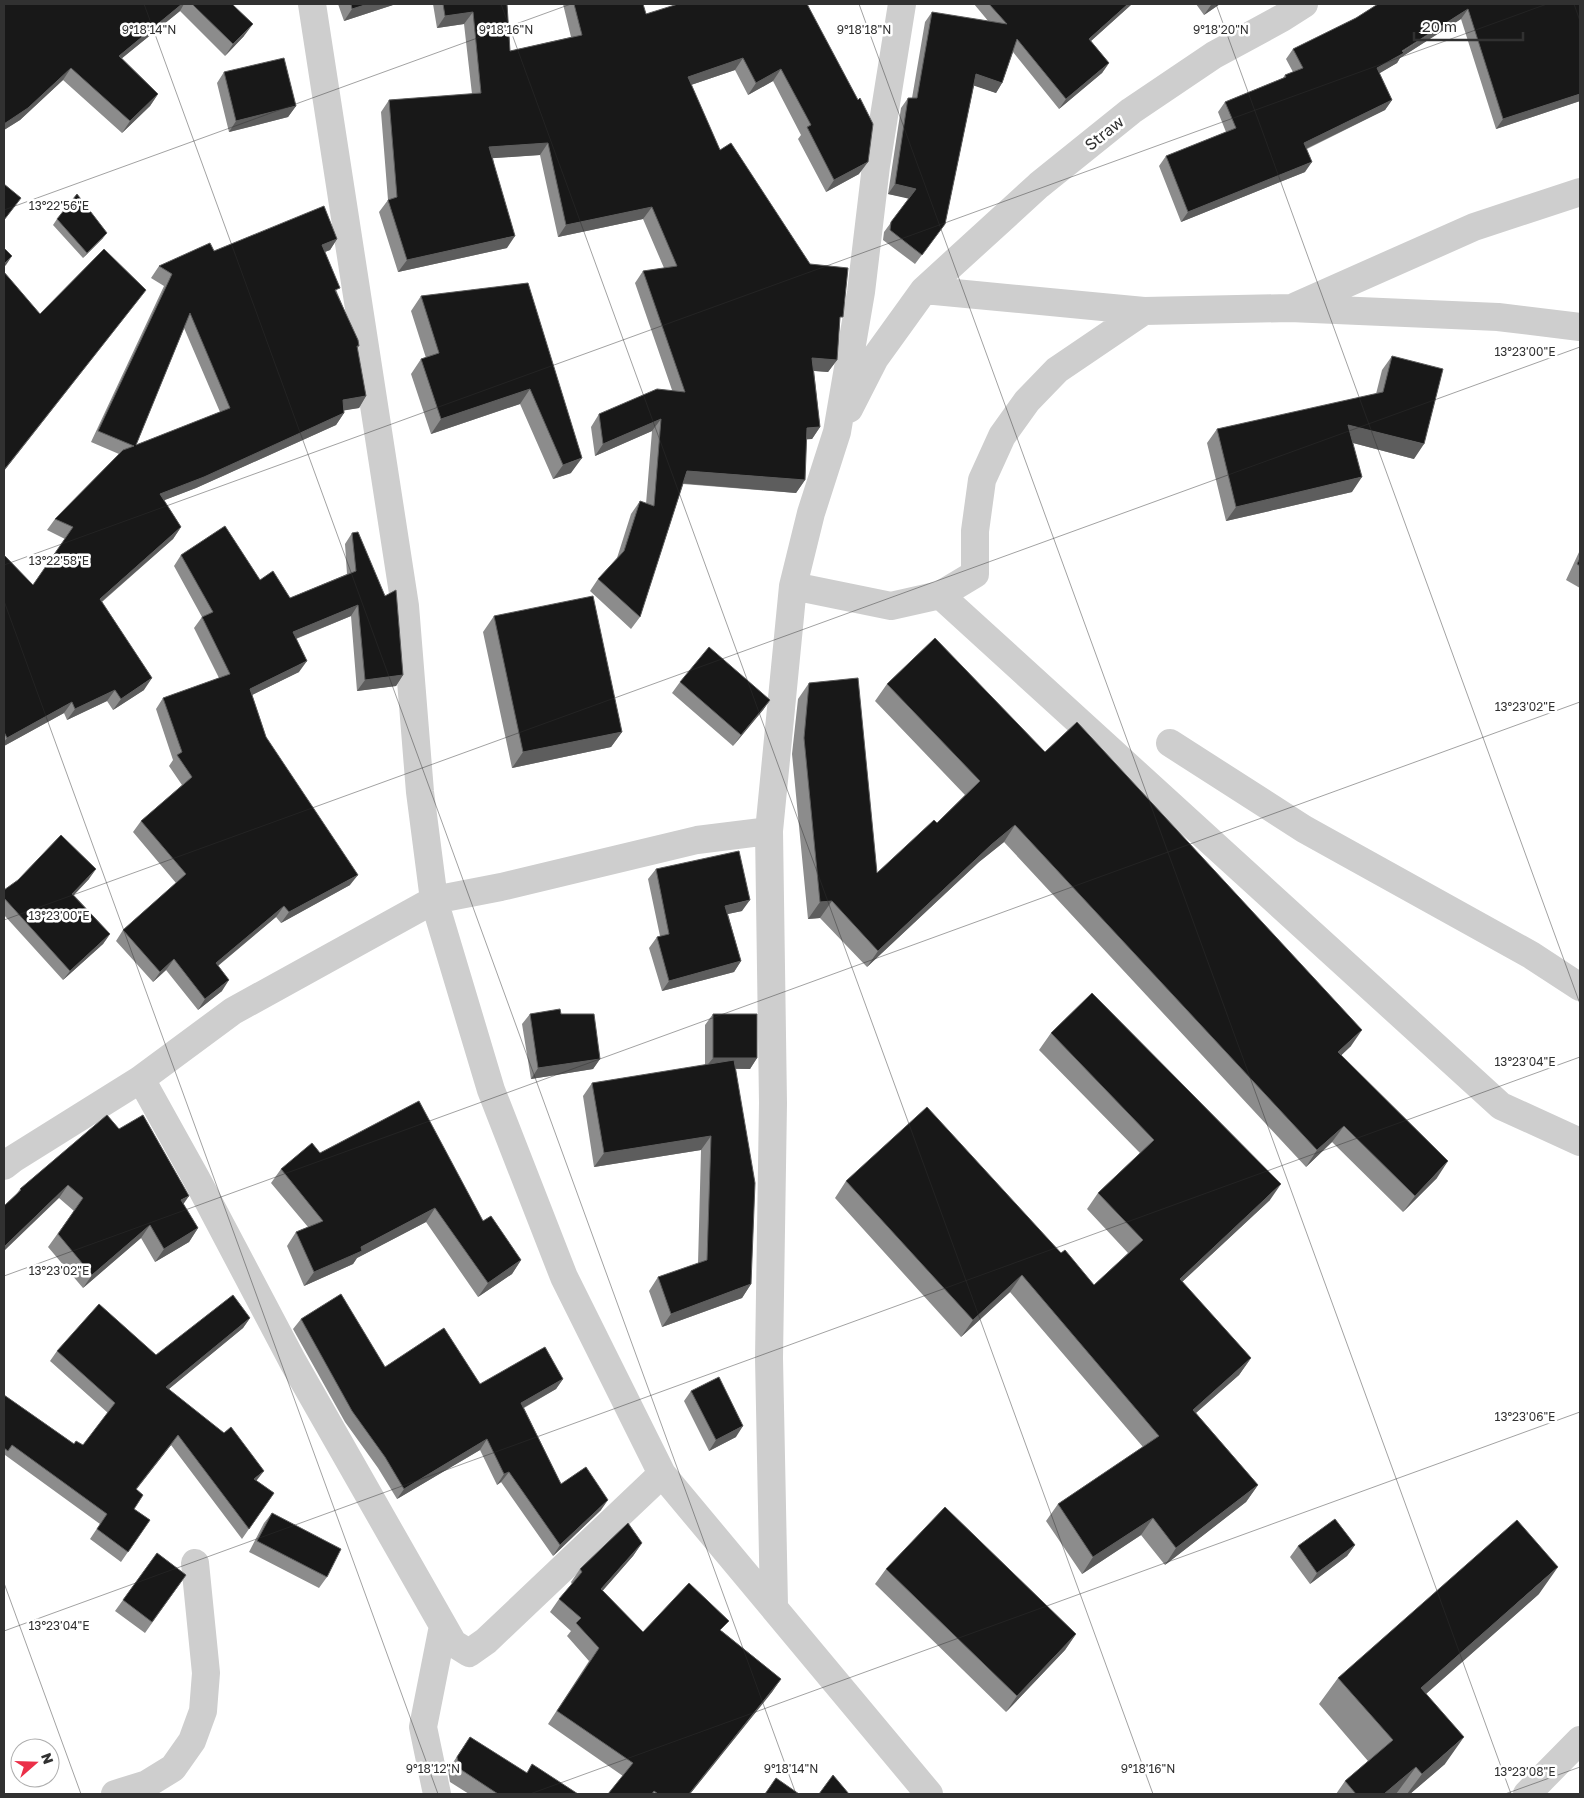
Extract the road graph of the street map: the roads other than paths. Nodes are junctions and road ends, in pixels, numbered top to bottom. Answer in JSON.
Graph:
{"nodes":[{"id":1,"x":312,"y":4,"type":"edge"},
{"id":2,"x":902,"y":4,"type":"edge"},
{"id":3,"x":1304,"y":4,"type":"edge"},
{"id":4,"x":1580,"y":192,"type":"edge"},
{"id":5,"x":924,"y":290,"type":"junction"},
{"id":6,"x":1290,"y":308,"type":"junction"},
{"id":7,"x":1144,"y":311,"type":"junction"},
{"id":8,"x":1580,"y":327,"type":"edge"},
{"id":9,"x":837,"y":432,"type":"junction"},
{"id":10,"x":793,"y":586,"type":"junction"},
{"id":11,"x":940,"y":595,"type":"junction"},
{"id":12,"x":1170,"y":743,"type":"dead end"},
{"id":13,"x":769,"y":831,"type":"junction"},
{"id":14,"x":434,"y":900,"type":"junction"},
{"id":15,"x":1580,"y":987,"type":"edge"},
{"id":16,"x":141,"y":1079,"type":"junction"},
{"id":17,"x":1580,"y":1142,"type":"edge"},
{"id":18,"x":4,"y":1166,"type":"edge"},
{"id":19,"x":662,"y":1474,"type":"junction"},
{"id":20,"x":195,"y":1563,"type":"dead end"},
{"id":21,"x":774,"y":1606,"type":"junction"},
{"id":22,"x":443,"y":1626,"type":"junction"},
{"id":23,"x":1580,"y":1740,"type":"edge"},
{"id":24,"x":115,"y":1794,"type":"edge"},
{"id":25,"x":437,"y":1794,"type":"edge"},
{"id":26,"x":929,"y":1794,"type":"edge"},
{"id":27,"x":1527,"y":1794,"type":"edge"}],
"edges":[{"from":1,"to":14,"type":"street"},
{"from":2,"to":9,"type":"street"},
{"from":3,"to":5,"type":"street","name":"Straw"},
{"from":4,"to":6,"type":"street"},
{"from":5,"to":7,"type":"street"},
{"from":5,"to":9,"type":"street","name":"Straw"},
{"from":6,"to":7,"type":"street"},
{"from":6,"to":8,"type":"street"},
{"from":7,"to":11,"type":"street"},
{"from":9,"to":10,"type":"street"},
{"from":10,"to":11,"type":"street"},
{"from":10,"to":13,"type":"street"},
{"from":11,"to":17,"type":"street"},
{"from":12,"to":15,"type":"street"},
{"from":13,"to":14,"type":"street"},
{"from":13,"to":21,"type":"street"},
{"from":14,"to":16,"type":"street"},
{"from":14,"to":19,"type":"street"},
{"from":16,"to":18,"type":"street"},
{"from":16,"to":22,"type":"street"},
{"from":19,"to":21,"type":"street"},
{"from":19,"to":22,"type":"street"},
{"from":20,"to":24,"type":"street"},
{"from":21,"to":26,"type":"street"},
{"from":22,"to":25,"type":"street"},
{"from":23,"to":27,"type":"street"}]}
